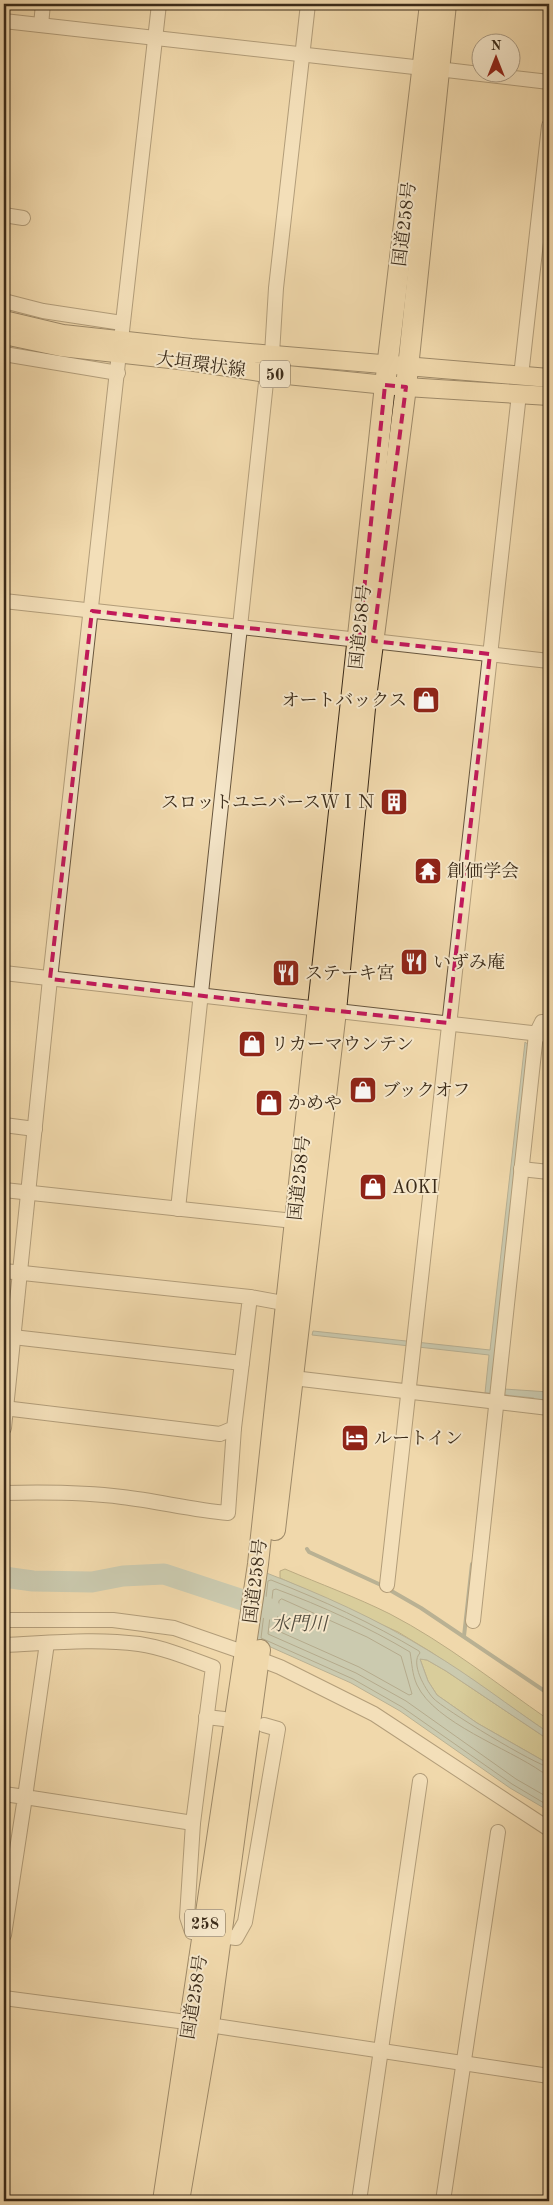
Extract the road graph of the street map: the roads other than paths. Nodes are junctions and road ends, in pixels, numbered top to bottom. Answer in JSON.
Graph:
{"nodes":[{"id":1,"x":43,"y":4,"type":"edge"},
{"id":2,"x":159,"y":4,"type":"edge"},
{"id":3,"x":308,"y":4,"type":"edge"},
{"id":4,"x":430,"y":4,"type":"edge"},
{"id":5,"x":446,"y":4,"type":"edge"},
{"id":6,"x":4,"y":21,"type":"edge"},
{"id":7,"x":41,"y":25,"type":"junction"},
{"id":8,"x":155,"y":38,"type":"junction"},
{"id":9,"x":303,"y":54,"type":"junction"},
{"id":10,"x":431,"y":68,"type":"junction"},
{"id":11,"x":549,"y":82,"type":"edge"},
{"id":12,"x":549,"y":126,"type":"edge"},
{"id":13,"x":4,"y":216,"type":"edge"},
{"id":14,"x":23,"y":218,"type":"dead end"},
{"id":15,"x":4,"y":301,"type":"edge"},
{"id":16,"x":4,"y":320,"type":"edge"},
{"id":17,"x":4,"y":335,"type":"edge"},
{"id":18,"x":121,"y":338,"type":"junction"},
{"id":19,"x":4,"y":354,"type":"edge"},
{"id":20,"x":272,"y":354,"type":"junction"},
{"id":21,"x":387,"y":365,"type":"junction"},
{"id":22,"x":118,"y":373,"type":"junction"},
{"id":23,"x":267,"y":373,"type":"junction"},
{"id":24,"x":521,"y":376,"type":"junction"},
{"id":25,"x":407,"y":377,"type":"junction"},
{"id":26,"x":549,"y":378,"type":"edge"},
{"id":27,"x":385,"y":385,"type":"junction"},
{"id":28,"x":519,"y":394,"type":"junction"},
{"id":29,"x":549,"y":396,"type":"edge"},
{"id":30,"x":4,"y":601,"type":"edge"},
{"id":31,"x":92,"y":611,"type":"junction"},
{"id":32,"x":240,"y":627,"type":"junction"},
{"id":33,"x":366,"y":640,"type":"junction"},
{"id":34,"x":490,"y":654,"type":"junction"},
{"id":35,"x":549,"y":661,"type":"edge"},
{"id":36,"x":4,"y":973,"type":"edge"},
{"id":37,"x":50,"y":979,"type":"junction"},
{"id":38,"x":200,"y":996,"type":"junction"},
{"id":39,"x":326,"y":1010,"type":"junction"},
{"id":40,"x":448,"y":1023,"type":"junction"},
{"id":41,"x":549,"y":1023,"type":"edge"},
{"id":42,"x":543,"y":1035,"type":"edge"},
{"id":43,"x":4,"y":1125,"type":"edge"},
{"id":44,"x":35,"y":1129,"type":"junction"},
{"id":45,"x":521,"y":1169,"type":"junction"},
{"id":46,"x":549,"y":1172,"type":"edge"},
{"id":47,"x":4,"y":1190,"type":"edge"},
{"id":48,"x":29,"y":1194,"type":"junction"},
{"id":49,"x":178,"y":1209,"type":"junction"},
{"id":50,"x":294,"y":1221,"type":"junction"},
{"id":51,"x":4,"y":1271,"type":"edge"},
{"id":52,"x":20,"y":1274,"type":"junction"},
{"id":53,"x":250,"y":1297,"type":"junction"},
{"id":54,"x":293,"y":1304,"type":"junction"},
{"id":55,"x":9,"y":1337,"type":"edge"},
{"id":56,"x":242,"y":1363,"type":"junction"},
{"id":57,"x":293,"y":1378,"type":"junction"},
{"id":58,"x":409,"y":1393,"type":"junction"},
{"id":59,"x":497,"y":1394,"type":"junction"},
{"id":60,"x":549,"y":1408,"type":"edge"},
{"id":61,"x":5,"y":1409,"type":"edge"},
{"id":62,"x":4,"y":1428,"type":"edge"},
{"id":63,"x":234,"y":1428,"type":"junction"},
{"id":64,"x":4,"y":1493,"type":"edge"},
{"id":65,"x":264,"y":1565,"type":"junction"},
{"id":66,"x":387,"y":1585,"type":"dead end"},
{"id":67,"x":4,"y":1620,"type":"edge"},
{"id":68,"x":473,"y":1621,"type":"dead end"},
{"id":69,"x":47,"y":1643,"type":"junction"},
{"id":70,"x":4,"y":1644,"type":"edge"},
{"id":71,"x":253,"y":1651,"type":"junction"},
{"id":72,"x":206,"y":1717,"type":"junction"},
{"id":73,"x":224,"y":1719,"type":"dead end"},
{"id":74,"x":264,"y":1725,"type":"dead end"},
{"id":75,"x":420,"y":1781,"type":"dead end"},
{"id":76,"x":4,"y":1794,"type":"edge"},
{"id":77,"x":25,"y":1797,"type":"junction"},
{"id":78,"x":193,"y":1823,"type":"junction"},
{"id":79,"x":549,"y":1829,"type":"edge"},
{"id":80,"x":498,"y":1832,"type":"dead end"},
{"id":81,"x":4,"y":1935,"type":"edge"},
{"id":82,"x":212,"y":1935,"type":"junction"},
{"id":83,"x":4,"y":1998,"type":"edge"},
{"id":84,"x":200,"y":2024,"type":"junction"},
{"id":85,"x":381,"y":2052,"type":"junction"},
{"id":86,"x":464,"y":2064,"type":"junction"},
{"id":87,"x":549,"y":2076,"type":"edge"},
{"id":88,"x":163,"y":2201,"type":"edge"},
{"id":89,"x":180,"y":2201,"type":"edge"},
{"id":90,"x":359,"y":2201,"type":"edge"},
{"id":91,"x":443,"y":2201,"type":"edge"}],
"edges":[{"from":1,"to":7,"type":"street"},
{"from":2,"to":8,"type":"street"},
{"from":3,"to":9,"type":"street"},
{"from":4,"to":10,"type":"highway","name":"国道258号","number":"258"},
{"from":5,"to":10,"type":"highway","name":"国道258号","number":"258"},
{"from":6,"to":7,"type":"street"},
{"from":7,"to":8,"type":"street"},
{"from":8,"to":9,"type":"street"},
{"from":8,"to":18,"type":"street"},
{"from":9,"to":10,"type":"street"},
{"from":9,"to":20,"type":"street"},
{"from":10,"to":11,"type":"street"},
{"from":10,"to":21,"type":"highway","name":"国道258号","number":"258"},
{"from":10,"to":25,"type":"highway","name":"国道258号","number":"258"},
{"from":12,"to":24,"type":"street"},
{"from":13,"to":14,"type":"street"},
{"from":15,"to":18,"type":"street"},
{"from":16,"to":18,"type":"main road","name":"大垣環状線","number":"50"},
{"from":17,"to":18,"type":"main road","name":"大垣環状線","number":"50"},
{"from":18,"to":20,"type":"main road","name":"大垣環状線","number":"50"},
{"from":18,"to":22,"type":"street"},
{"from":18,"to":23,"type":"main road","name":"大垣環状線","number":"50"},
{"from":19,"to":22,"type":"street"},
{"from":20,"to":21,"type":"main road","name":"大垣環状線","number":"50"},
{"from":21,"to":25,"type":"main road","name":"大垣環状線","number":"50"},
{"from":21,"to":27,"type":"highway","name":"国道258号","number":"258"},
{"from":22,"to":31,"type":"street"},
{"from":23,"to":27,"type":"main road","name":"大垣環状線","number":"50"},
{"from":23,"to":32,"type":"street"},
{"from":24,"to":25,"type":"main road","name":"大垣環状線","number":"50"},
{"from":24,"to":26,"type":"main road","name":"大垣環状線","number":"50"},
{"from":25,"to":27,"type":"main road","name":"大垣環状線","number":"50"},
{"from":25,"to":28,"type":"main road","name":"大垣環状線","number":"50"},
{"from":25,"to":33,"type":"highway","name":"国道258号","number":"258"},
{"from":27,"to":33,"type":"highway","name":"国道258号","number":"258"},
{"from":28,"to":29,"type":"main road","name":"大垣環状線","number":"50"},
{"from":28,"to":34,"type":"street"},
{"from":30,"to":31,"type":"street"},
{"from":31,"to":32,"type":"street"},
{"from":31,"to":37,"type":"street"},
{"from":32,"to":33,"type":"street"},
{"from":32,"to":38,"type":"street"},
{"from":33,"to":34,"type":"street"},
{"from":33,"to":39,"type":"highway","name":"国道258号","number":"258"},
{"from":34,"to":35,"type":"street"},
{"from":34,"to":40,"type":"street"},
{"from":36,"to":37,"type":"street"},
{"from":37,"to":38,"type":"street"},
{"from":37,"to":44,"type":"street"},
{"from":38,"to":39,"type":"street"},
{"from":38,"to":49,"type":"street"},
{"from":39,"to":40,"type":"street"},
{"from":39,"to":50,"type":"highway","name":"国道258号","number":"258"},
{"from":39,"to":54,"type":"highway","name":"国道258号","number":"258"},
{"from":40,"to":42,"type":"street"},
{"from":40,"to":58,"type":"street"},
{"from":41,"to":42,"type":"street"},
{"from":42,"to":45,"type":"street"},
{"from":43,"to":44,"type":"street"},
{"from":44,"to":48,"type":"street"},
{"from":45,"to":46,"type":"street"},
{"from":45,"to":59,"type":"street"},
{"from":47,"to":48,"type":"street"},
{"from":48,"to":49,"type":"street"},
{"from":48,"to":52,"type":"street"},
{"from":49,"to":50,"type":"street"},
{"from":50,"to":54,"type":"highway","name":"国道258号","number":"258"},
{"from":51,"to":52,"type":"street"},
{"from":52,"to":53,"type":"street"},
{"from":52,"to":55,"type":"street"},
{"from":53,"to":54,"type":"street"},
{"from":53,"to":56,"type":"street"},
{"from":54,"to":57,"type":"highway","name":"国道258号","number":"258"},
{"from":54,"to":65,"type":"highway","name":"国道258号","number":"258"},
{"from":55,"to":56,"type":"street"},
{"from":55,"to":61,"type":"street"},
{"from":56,"to":63,"type":"street"},
{"from":57,"to":58,"type":"street"},
{"from":57,"to":65,"type":"highway","name":"国道258号","number":"258"},
{"from":58,"to":59,"type":"street"},
{"from":58,"to":66,"type":"street"},
{"from":59,"to":60,"type":"street"},
{"from":59,"to":68,"type":"street"},
{"from":61,"to":62,"type":"street"},
{"from":61,"to":63,"type":"street"},
{"from":63,"to":64,"type":"street"},
{"from":65,"to":71,"type":"highway","name":"国道258号","number":"258"},
{"from":67,"to":71,"type":"street"},
{"from":69,"to":70,"type":"street"},
{"from":69,"to":72,"type":"street"},
{"from":69,"to":77,"type":"street"},
{"from":71,"to":79,"type":"street"},
{"from":71,"to":82,"type":"highway","name":"国道258号","number":"258"},
{"from":72,"to":73,"type":"street"},
{"from":72,"to":78,"type":"street"},
{"from":74,"to":82,"type":"street"},
{"from":75,"to":85,"type":"street"},
{"from":76,"to":77,"type":"street"},
{"from":77,"to":78,"type":"street"},
{"from":77,"to":81,"type":"street"},
{"from":78,"to":82,"type":"street"},
{"from":80,"to":86,"type":"street"},
{"from":82,"to":84,"type":"highway","name":"国道258号","number":"258"},
{"from":83,"to":84,"type":"street"},
{"from":84,"to":85,"type":"street"},
{"from":84,"to":88,"type":"highway","name":"国道258号","number":"258"},
{"from":84,"to":89,"type":"highway","name":"国道258号","number":"258"},
{"from":85,"to":86,"type":"street"},
{"from":85,"to":90,"type":"street"},
{"from":86,"to":87,"type":"street"},
{"from":86,"to":91,"type":"street"}]}
